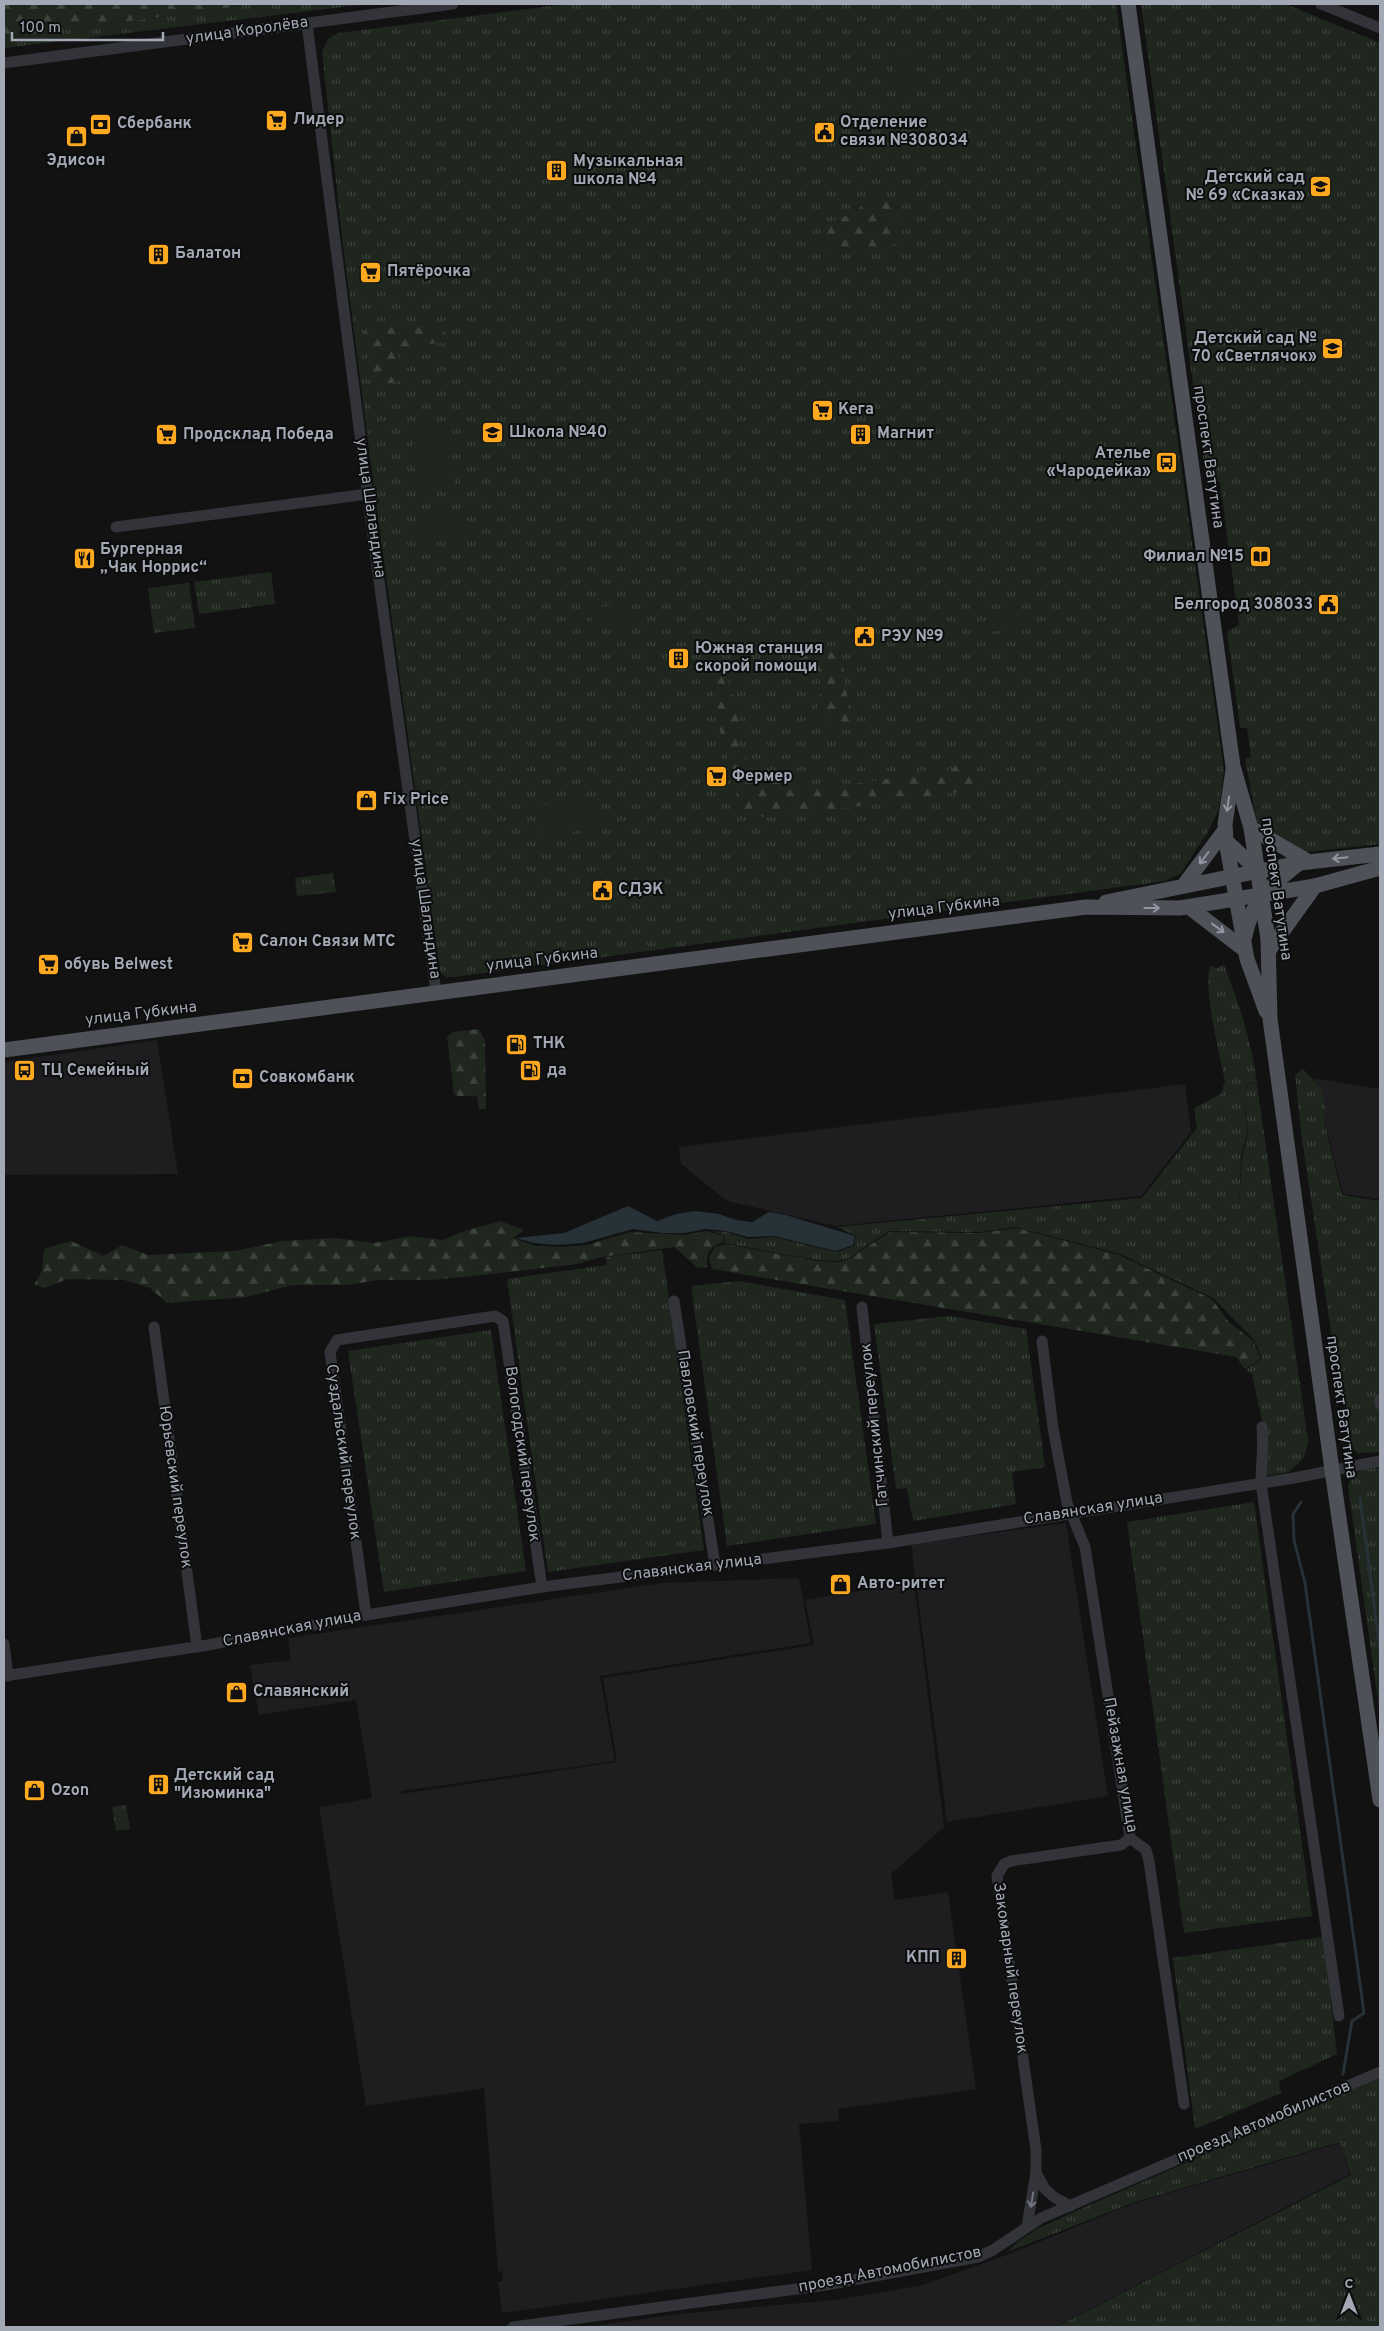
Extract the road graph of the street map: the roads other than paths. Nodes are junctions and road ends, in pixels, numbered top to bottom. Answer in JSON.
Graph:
{"nodes":[{"id":1,"x":453,"y":4,"type":"edge"},
{"id":2,"x":1128,"y":4,"type":"edge"},
{"id":3,"x":1321,"y":4,"type":"edge"},
{"id":4,"x":307,"y":24,"type":"junction"},
{"id":5,"x":1380,"y":28,"type":"edge"},
{"id":6,"x":6,"y":63,"type":"edge"},
{"id":7,"x":368,"y":494,"type":"junction"},
{"id":8,"x":116,"y":527,"type":"dead end"},
{"id":9,"x":1233,"y":766,"type":"junction"},
{"id":10,"x":1251,"y":832,"type":"junction"},
{"id":11,"x":1225,"y":836,"type":"junction"},
{"id":12,"x":1380,"y":854,"type":"edge"},
{"id":13,"x":1244,"y":860,"type":"junction"},
{"id":14,"x":1304,"y":862,"type":"junction"},
{"id":15,"x":1380,"y":868,"type":"edge"},
{"id":16,"x":1257,"y":871,"type":"junction"},
{"id":17,"x":1232,"y":876,"type":"junction"},
{"id":18,"x":1274,"y":883,"type":"junction"},
{"id":19,"x":1191,"y":884,"type":"junction"},
{"id":20,"x":1310,"y":887,"type":"junction"},
{"id":21,"x":1218,"y":891,"type":"junction"},
{"id":22,"x":1261,"y":895,"type":"junction"},
{"id":23,"x":1236,"y":899,"type":"junction"},
{"id":24,"x":1193,"y":906,"type":"junction"},
{"id":25,"x":1086,"y":907,"type":"junction"},
{"id":26,"x":1252,"y":912,"type":"junction"},
{"id":27,"x":1269,"y":944,"type":"junction"},
{"id":28,"x":1244,"y":946,"type":"junction"},
{"id":29,"x":1263,"y":985,"type":"junction"},
{"id":30,"x":436,"y":992,"type":"junction"},
{"id":31,"x":4,"y":1050,"type":"edge"},
{"id":32,"x":674,"y":1301,"type":"dead end"},
{"id":33,"x":862,"y":1307,"type":"dead end"},
{"id":34,"x":503,"y":1320,"type":"joint"},
{"id":35,"x":154,"y":1327,"type":"dead end"},
{"id":36,"x":1042,"y":1341,"type":"dead end"},
{"id":37,"x":1262,"y":1427,"type":"dead end"},
{"id":38,"x":1380,"y":1462,"type":"edge"},
{"id":39,"x":1332,"y":1470,"type":"junction"},
{"id":40,"x":1261,"y":1483,"type":"junction"},
{"id":41,"x":1070,"y":1512,"type":"junction"},
{"id":42,"x":888,"y":1542,"type":"junction"},
{"id":43,"x":715,"y":1565,"type":"junction"},
{"id":44,"x":542,"y":1587,"type":"junction"},
{"id":45,"x":366,"y":1615,"type":"junction"},
{"id":46,"x":4,"y":1644,"type":"edge"},
{"id":47,"x":197,"y":1647,"type":"junction"},
{"id":48,"x":6,"y":1676,"type":"edge"},
{"id":49,"x":1380,"y":1800,"type":"edge"},
{"id":50,"x":1130,"y":1838,"type":"junction"},
{"id":51,"x":1339,"y":2016,"type":"dead end"},
{"id":52,"x":1380,"y":2072,"type":"edge"},
{"id":53,"x":1184,"y":2104,"type":"dead end"},
{"id":54,"x":1036,"y":2174,"type":"junction"},
{"id":55,"x":1070,"y":2206,"type":"junction"},
{"id":56,"x":1027,"y":2226,"type":"junction"},
{"id":57,"x":513,"y":2327,"type":"edge"}],
"edges":[{"from":1,"to":4,"type":"street","name":"улица Королёва"},
{"from":2,"to":9,"type":"main road","name":"проспект Ватутина"},
{"from":3,"to":5,"type":"street"},
{"from":4,"to":6,"type":"street","name":"улица Королёва"},
{"from":4,"to":7,"type":"street","name":"улица Шаландина"},
{"from":7,"to":8,"type":"street"},
{"from":7,"to":30,"type":"street","name":"улица Шаландина"},
{"from":9,"to":10,"type":"main road","name":"проспект Ватутина"},
{"from":9,"to":11,"type":"main road","name":"проспект Ватутина","one_way":true},
{"from":10,"to":11,"type":"main road"},
{"from":10,"to":13,"type":"main road"},
{"from":10,"to":14,"type":"main road"},
{"from":10,"to":16,"type":"main road","name":"проспект Ватутина"},
{"from":11,"to":13,"type":"main road"},
{"from":11,"to":17,"type":"main road","name":"проспект Ватутина"},
{"from":11,"to":19,"type":"main road","one_way":true},
{"from":12,"to":14,"type":"main road","name":"улица Губкина","one_way":true},
{"from":13,"to":16,"type":"main road"},
{"from":13,"to":17,"type":"main road"},
{"from":14,"to":16,"type":"main road","name":"улица Губкина"},
{"from":14,"to":18,"type":"main road"},
{"from":14,"to":20,"type":"main road"},
{"from":15,"to":20,"type":"main road","name":"улица Губкина"},
{"from":16,"to":17,"type":"main road","name":"улица Губкина"},
{"from":16,"to":18,"type":"main road"},
{"from":16,"to":22,"type":"main road","name":"проспект Ватутина"},
{"from":17,"to":19,"type":"main road","name":"улица Губкина"},
{"from":17,"to":21,"type":"main road"},
{"from":17,"to":23,"type":"main road","name":"проспект Ватутина"},
{"from":18,"to":20,"type":"main road"},
{"from":18,"to":22,"type":"main road"},
{"from":19,"to":21,"type":"main road"},
{"from":19,"to":24,"type":"main road"},
{"from":19,"to":25,"type":"main road","name":"улица Губкина"},
{"from":20,"to":22,"type":"main road","name":"улица Губкина"},
{"from":20,"to":27,"type":"main road"},
{"from":21,"to":23,"type":"main road"},
{"from":21,"to":24,"type":"main road"},
{"from":22,"to":23,"type":"main road","name":"улица Губкина"},
{"from":22,"to":26,"type":"main road"},
{"from":22,"to":27,"type":"main road","name":"проспект Ватутина"},
{"from":23,"to":24,"type":"main road","name":"улица Губкина"},
{"from":23,"to":26,"type":"main road"},
{"from":23,"to":28,"type":"main road","name":"проспект Ватутина"},
{"from":25,"to":24,"type":"main road","name":"улица Губкина","one_way":true},
{"from":24,"to":28,"type":"main road","one_way":true},
{"from":25,"to":30,"type":"main road","name":"улица Губкина"},
{"from":26,"to":27,"type":"main road"},
{"from":26,"to":28,"type":"main road"},
{"from":27,"to":28,"type":"main road"},
{"from":27,"to":29,"type":"main road","name":"проспект Ватутина"},
{"from":28,"to":29,"type":"main road","name":"проспект Ватутина"},
{"from":29,"to":39,"type":"main road","name":"проспект Ватутина"},
{"from":30,"to":31,"type":"main road","name":"улица Губкина"},
{"from":32,"to":43,"type":"street","name":"Павловский переулок"},
{"from":33,"to":42,"type":"street","name":"Гатчинский переулок"},
{"from":34,"to":44,"type":"street","name":"Вологодский переулок"},
{"from":34,"to":45,"type":"street","name":"Суздальский переулок"},
{"from":35,"to":47,"type":"street","name":"Юрьевский переулок"},
{"from":36,"to":41,"type":"street","name":"Пейзажная улица"},
{"from":37,"to":40,"type":"street"},
{"from":38,"to":39,"type":"street","name":"Славянская улица"},
{"from":39,"to":40,"type":"street","name":"Славянская улица"},
{"from":39,"to":49,"type":"main road","name":"проспект Ватутина"},
{"from":40,"to":41,"type":"street","name":"Славянская улица"},
{"from":40,"to":51,"type":"street"},
{"from":41,"to":42,"type":"street","name":"Славянская улица"},
{"from":41,"to":50,"type":"street","name":"Пейзажная улица"},
{"from":42,"to":43,"type":"street","name":"Славянская улица"},
{"from":43,"to":44,"type":"street","name":"Славянская улица"},
{"from":44,"to":45,"type":"street","name":"Славянская улица"},
{"from":45,"to":47,"type":"street","name":"Славянская улица"},
{"from":46,"to":48,"type":"street"},
{"from":47,"to":48,"type":"street","name":"Славянская улица"},
{"from":50,"to":53,"type":"street","name":"Пейзажная улица"},
{"from":50,"to":54,"type":"street","name":"Закомарный переулок"},
{"from":52,"to":55,"type":"street","name":"проезд Автомобилистов"},
{"from":54,"to":55,"type":"street"},
{"from":54,"to":56,"type":"street","name":"Закомарный переулок","one_way":true},
{"from":55,"to":56,"type":"street","name":"проезд Автомобилистов"},
{"from":56,"to":57,"type":"street","name":"проезд Автомобилистов"}]}
